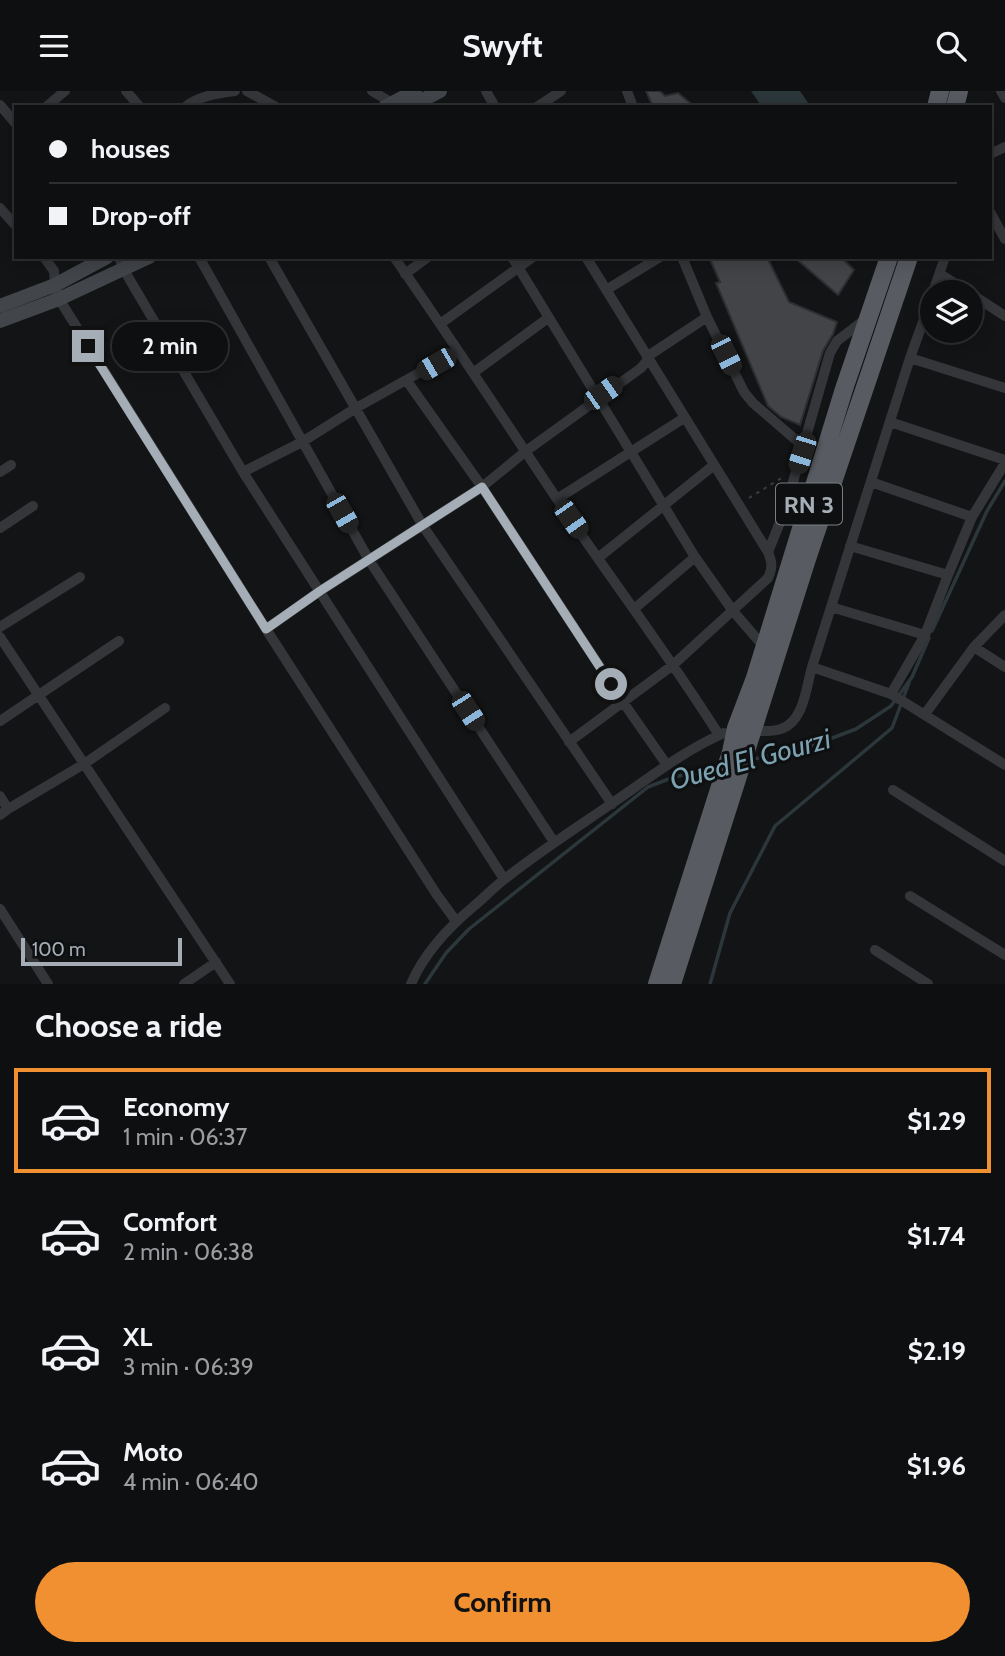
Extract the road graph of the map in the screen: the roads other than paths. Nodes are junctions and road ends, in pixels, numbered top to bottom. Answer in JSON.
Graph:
{"nodes":[{"id":1,"x":65,"y":91,"type":"edge"},
{"id":2,"x":126,"y":91,"type":"edge"},
{"id":3,"x":235,"y":91,"type":"edge"},
{"id":4,"x":247,"y":91,"type":"edge"},
{"id":5,"x":372,"y":91,"type":"edge"},
{"id":6,"x":415,"y":91,"type":"edge"},
{"id":7,"x":440,"y":91,"type":"edge"},
{"id":8,"x":561,"y":91,"type":"edge"},
{"id":9,"x":1001,"y":91,"type":"edge"},
{"id":10,"x":1005,"y":99,"type":"edge"},
{"id":11,"x":0,"y":105,"type":"edge"},
{"id":12,"x":48,"y":105,"type":"edge"},
{"id":13,"x":138,"y":105,"type":"edge"},
{"id":14,"x":187,"y":105,"type":"edge"},
{"id":15,"x":272,"y":105,"type":"edge"},
{"id":16,"x":388,"y":105,"type":"edge"},
{"id":17,"x":413,"y":105,"type":"edge"},
{"id":18,"x":540,"y":105,"type":"edge"},
{"id":19,"x":14,"y":122,"type":"edge"},
{"id":20,"x":0,"y":208,"type":"edge"},
{"id":21,"x":992,"y":216,"type":"edge"},
{"id":22,"x":14,"y":224,"type":"edge"},
{"id":23,"x":1005,"y":239,"type":"edge"},
{"id":24,"x":45,"y":259,"type":"edge"},
{"id":25,"x":104,"y":259,"type":"edge"},
{"id":26,"x":140,"y":259,"type":"edge"},
{"id":27,"x":200,"y":259,"type":"edge"},
{"id":28,"x":270,"y":259,"type":"edge"},
{"id":29,"x":395,"y":259,"type":"edge"},
{"id":30,"x":425,"y":259,"type":"edge"},
{"id":31,"x":513,"y":259,"type":"edge"},
{"id":32,"x":530,"y":259,"type":"edge"},
{"id":33,"x":587,"y":259,"type":"edge"},
{"id":34,"x":657,"y":259,"type":"edge"},
{"id":35,"x":683,"y":259,"type":"edge"},
{"id":36,"x":888,"y":259,"type":"edge"},
{"id":37,"x":908,"y":259,"type":"edge"},
{"id":38,"x":945,"y":259,"type":"edge"},
{"id":39,"x":122,"y":263,"type":"edge"},
{"id":40,"x":518,"y":268,"type":"junction"},
{"id":41,"x":405,"y":274,"type":"junction"},
{"id":42,"x":940,"y":274,"type":"junction"},
{"id":43,"x":938,"y":280,"type":"edge"},
{"id":44,"x":949,"y":280,"type":"edge"},
{"id":45,"x":606,"y":290,"type":"junction"},
{"id":46,"x":57,"y":292,"type":"junction"},
{"id":47,"x":983,"y":302,"type":"edge"},
{"id":48,"x":0,"y":309,"type":"edge"},
{"id":49,"x":1005,"y":316,"type":"edge"},
{"id":50,"x":707,"y":317,"type":"junction"},
{"id":51,"x":869,"y":317,"type":"junction"},
{"id":52,"x":548,"y":318,"type":"junction"},
{"id":53,"x":440,"y":324,"type":"junction"},
{"id":54,"x":920,"y":330,"type":"edge"},
{"id":55,"x":458,"y":351,"type":"junction"},
{"id":56,"x":648,"y":356,"type":"junction"},
{"id":57,"x":910,"y":358,"type":"junction"},
{"id":58,"x":473,"y":373,"type":"junction"},
{"id":59,"x":407,"y":381,"type":"junction"},
{"id":60,"x":1005,"y":388,"type":"edge"},
{"id":61,"x":598,"y":397,"type":"junction"},
{"id":62,"x":356,"y":408,"type":"junction"},
{"id":63,"x":684,"y":418,"type":"junction"},
{"id":64,"x":890,"y":422,"type":"junction"},
{"id":65,"x":302,"y":442,"type":"junction"},
{"id":66,"x":804,"y":447,"type":"junction"},
{"id":67,"x":526,"y":451,"type":"junction"},
{"id":68,"x":631,"y":452,"type":"junction"},
{"id":69,"x":1005,"y":461,"type":"edge"},
{"id":70,"x":11,"y":465,"type":"dead end"},
{"id":71,"x":714,"y":465,"type":"junction"},
{"id":72,"x":243,"y":472,"type":"junction"},
{"id":73,"x":0,"y":473,"type":"edge"},
{"id":74,"x":871,"y":482,"type":"junction"},
{"id":75,"x":482,"y":487,"type":"junction"},
{"id":76,"x":557,"y":499,"type":"junction"},
{"id":77,"x":33,"y":506,"type":"dead end"},
{"id":78,"x":664,"y":506,"type":"junction"},
{"id":79,"x":972,"y":517,"type":"junction"},
{"id":80,"x":424,"y":526,"type":"junction"},
{"id":81,"x":0,"y":528,"type":"edge"},
{"id":82,"x":850,"y":546,"type":"junction"},
{"id":83,"x":768,"y":552,"type":"junction"},
{"id":84,"x":695,"y":557,"type":"junction"},
{"id":85,"x":598,"y":558,"type":"junction"},
{"id":86,"x":369,"y":560,"type":"junction"},
{"id":87,"x":781,"y":568,"type":"junction"},
{"id":88,"x":948,"y":575,"type":"junction"},
{"id":89,"x":79,"y":577,"type":"dead end"},
{"id":90,"x":320,"y":591,"type":"junction"},
{"id":91,"x":831,"y":607,"type":"junction"},
{"id":92,"x":634,"y":609,"type":"junction"},
{"id":93,"x":733,"y":611,"type":"junction"},
{"id":94,"x":1005,"y":615,"type":"edge"},
{"id":95,"x":0,"y":627,"type":"edge"},
{"id":96,"x":1001,"y":627,"type":"edge"},
{"id":97,"x":266,"y":629,"type":"junction"},
{"id":98,"x":925,"y":635,"type":"junction"},
{"id":99,"x":0,"y":637,"type":"edge"},
{"id":100,"x":119,"y":641,"type":"dead end"},
{"id":101,"x":764,"y":647,"type":"junction"},
{"id":102,"x":974,"y":647,"type":"junction"},
{"id":103,"x":673,"y":665,"type":"junction"},
{"id":104,"x":812,"y":667,"type":"junction"},
{"id":105,"x":1005,"y":667,"type":"edge"},
{"id":106,"x":38,"y":695,"type":"junction"},
{"id":107,"x":894,"y":695,"type":"junction"},
{"id":108,"x":623,"y":702,"type":"junction"},
{"id":109,"x":165,"y":708,"type":"dead end"},
{"id":110,"x":925,"y":714,"type":"junction"},
{"id":111,"x":0,"y":721,"type":"edge"},
{"id":112,"x":719,"y":735,"type":"junction"},
{"id":113,"x":742,"y":739,"type":"junction"},
{"id":114,"x":569,"y":741,"type":"junction"},
{"id":115,"x":84,"y":764,"type":"junction"},
{"id":116,"x":667,"y":765,"type":"junction"},
{"id":117,"x":1005,"y":765,"type":"edge"},
{"id":118,"x":893,"y":790,"type":"dead end"},
{"id":119,"x":725,"y":791,"type":"junction"},
{"id":120,"x":0,"y":796,"type":"edge"},
{"id":121,"x":612,"y":804,"type":"junction"},
{"id":122,"x":4,"y":812,"type":"edge"},
{"id":123,"x":554,"y":842,"type":"junction"},
{"id":124,"x":1005,"y":861,"type":"edge"},
{"id":125,"x":505,"y":879,"type":"junction"},
{"id":126,"x":910,"y":896,"type":"dead end"},
{"id":127,"x":0,"y":909,"type":"edge"},
{"id":128,"x":456,"y":921,"type":"junction"},
{"id":129,"x":875,"y":950,"type":"dead end"},
{"id":130,"x":1005,"y":955,"type":"edge"},
{"id":131,"x":216,"y":962,"type":"junction"},
{"id":132,"x":48,"y":984,"type":"edge"},
{"id":133,"x":184,"y":984,"type":"edge"},
{"id":134,"x":230,"y":984,"type":"edge"},
{"id":135,"x":411,"y":984,"type":"edge"},
{"id":136,"x":657,"y":984,"type":"edge"},
{"id":137,"x":672,"y":984,"type":"edge"},
{"id":138,"x":928,"y":984,"type":"edge"}],
"edges":[{"from":1,"to":12,"type":"street"},
{"from":2,"to":13,"type":"street"},
{"from":3,"to":14,"type":"street"},
{"from":4,"to":15,"type":"street"},
{"from":5,"to":16,"type":"street"},
{"from":6,"to":16,"type":"main road"},
{"from":7,"to":17,"type":"main road"},
{"from":8,"to":18,"type":"street"},
{"from":9,"to":10,"type":"street"},
{"from":11,"to":19,"type":"street"},
{"from":20,"to":22,"type":"street"},
{"from":21,"to":23,"type":"street"},
{"from":24,"to":46,"type":"street"},
{"from":25,"to":46,"type":"main road"},
{"from":26,"to":39,"type":"main road"},
{"from":27,"to":65,"type":"street"},
{"from":28,"to":62,"type":"street"},
{"from":29,"to":41,"type":"street"},
{"from":30,"to":41,"type":"street"},
{"from":31,"to":40,"type":"street"},
{"from":32,"to":40,"type":"street"},
{"from":33,"to":45,"type":"street"},
{"from":34,"to":45,"type":"street"},
{"from":35,"to":50,"type":"street"},
{"from":36,"to":51,"type":"highway","number":"RN 3"},
{"from":37,"to":113,"type":"highway","number":"RN 3"},
{"from":38,"to":42,"type":"street"},
{"from":39,"to":46,"type":"main road"},
{"from":39,"to":72,"type":"street"},
{"from":40,"to":52,"type":"street"},
{"from":40,"to":53,"type":"street"},
{"from":41,"to":53,"type":"street"},
{"from":42,"to":43,"type":"street"},
{"from":42,"to":44,"type":"street"},
{"from":45,"to":56,"type":"street"},
{"from":46,"to":48,"type":"main road"},
{"from":46,"to":97,"type":"street"},
{"from":47,"to":49,"type":"street"},
{"from":50,"to":56,"type":"street"},
{"from":50,"to":66,"type":"street"},
{"from":51,"to":66,"type":"street"},
{"from":51,"to":87,"type":"highway","number":"RN 3"},
{"from":52,"to":58,"type":"street"},
{"from":52,"to":61,"type":"street"},
{"from":53,"to":55,"type":"street"},
{"from":54,"to":57,"type":"street"},
{"from":55,"to":58,"type":"street"},
{"from":55,"to":59,"type":"street"},
{"from":56,"to":61,"type":"street"},
{"from":56,"to":63,"type":"street"},
{"from":57,"to":60,"type":"street"},
{"from":57,"to":64,"type":"street"},
{"from":58,"to":67,"type":"street"},
{"from":59,"to":62,"type":"street"},
{"from":59,"to":75,"type":"street"},
{"from":61,"to":67,"type":"street"},
{"from":61,"to":68,"type":"street"},
{"from":62,"to":65,"type":"street"},
{"from":62,"to":80,"type":"street"},
{"from":63,"to":68,"type":"street"},
{"from":63,"to":71,"type":"street"},
{"from":64,"to":69,"type":"street"},
{"from":64,"to":74,"type":"street"},
{"from":65,"to":72,"type":"street"},
{"from":65,"to":86,"type":"street"},
{"from":66,"to":83,"type":"street"},
{"from":67,"to":75,"type":"street"},
{"from":67,"to":76,"type":"street"},
{"from":68,"to":76,"type":"street"},
{"from":68,"to":78,"type":"street"},
{"from":69,"to":79,"type":"street"},
{"from":70,"to":73,"type":"street"},
{"from":71,"to":78,"type":"street"},
{"from":71,"to":83,"type":"street"},
{"from":72,"to":90,"type":"street"},
{"from":74,"to":79,"type":"street"},
{"from":74,"to":82,"type":"street"},
{"from":75,"to":80,"type":"street"},
{"from":75,"to":108,"type":"street"},
{"from":76,"to":85,"type":"street"},
{"from":77,"to":81,"type":"street"},
{"from":78,"to":84,"type":"street"},
{"from":78,"to":85,"type":"street"},
{"from":79,"to":88,"type":"street"},
{"from":80,"to":86,"type":"street"},
{"from":80,"to":114,"type":"street"},
{"from":82,"to":88,"type":"street"},
{"from":82,"to":91,"type":"street"},
{"from":83,"to":87,"type":"street"},
{"from":84,"to":92,"type":"street"},
{"from":84,"to":93,"type":"street"},
{"from":85,"to":92,"type":"street"},
{"from":86,"to":90,"type":"street"},
{"from":86,"to":123,"type":"street"},
{"from":87,"to":93,"type":"street"},
{"from":87,"to":101,"type":"highway","number":"RN 3"},
{"from":88,"to":98,"type":"street"},
{"from":89,"to":95,"type":"street"},
{"from":90,"to":97,"type":"street"},
{"from":90,"to":125,"type":"street"},
{"from":91,"to":98,"type":"street"},
{"from":91,"to":104,"type":"street"},
{"from":92,"to":103,"type":"street"},
{"from":93,"to":101,"type":"street"},
{"from":93,"to":103,"type":"street"},
{"from":94,"to":96,"type":"street"},
{"from":96,"to":102,"type":"street"},
{"from":97,"to":128,"type":"street"},
{"from":98,"to":107,"type":"street"},
{"from":99,"to":106,"type":"street"},
{"from":100,"to":106,"type":"street"},
{"from":101,"to":113,"type":"highway","number":"RN 3"},
{"from":102,"to":105,"type":"street"},
{"from":102,"to":110,"type":"street"},
{"from":103,"to":108,"type":"street"},
{"from":103,"to":112,"type":"street"},
{"from":104,"to":107,"type":"street"},
{"from":104,"to":113,"type":"street"},
{"from":106,"to":111,"type":"street"},
{"from":106,"to":115,"type":"street"},
{"from":107,"to":110,"type":"street"},
{"from":108,"to":114,"type":"street"},
{"from":108,"to":116,"type":"street"},
{"from":109,"to":115,"type":"street"},
{"from":110,"to":117,"type":"street"},
{"from":112,"to":113,"type":"street"},
{"from":112,"to":116,"type":"street"},
{"from":113,"to":119,"type":"highway","number":"RN 3"},
{"from":114,"to":121,"type":"street"},
{"from":115,"to":122,"type":"street"},
{"from":115,"to":131,"type":"street"},
{"from":116,"to":121,"type":"street"},
{"from":118,"to":124,"type":"street"},
{"from":119,"to":136,"type":"highway","number":"RN 3"},
{"from":119,"to":137,"type":"highway","number":"RN 3"},
{"from":120,"to":122,"type":"street"},
{"from":121,"to":123,"type":"street"},
{"from":123,"to":125,"type":"street"},
{"from":125,"to":128,"type":"street"},
{"from":126,"to":130,"type":"street"},
{"from":127,"to":132,"type":"street"},
{"from":128,"to":135,"type":"street"},
{"from":129,"to":138,"type":"street"},
{"from":131,"to":133,"type":"street"},
{"from":131,"to":134,"type":"street"}]}
